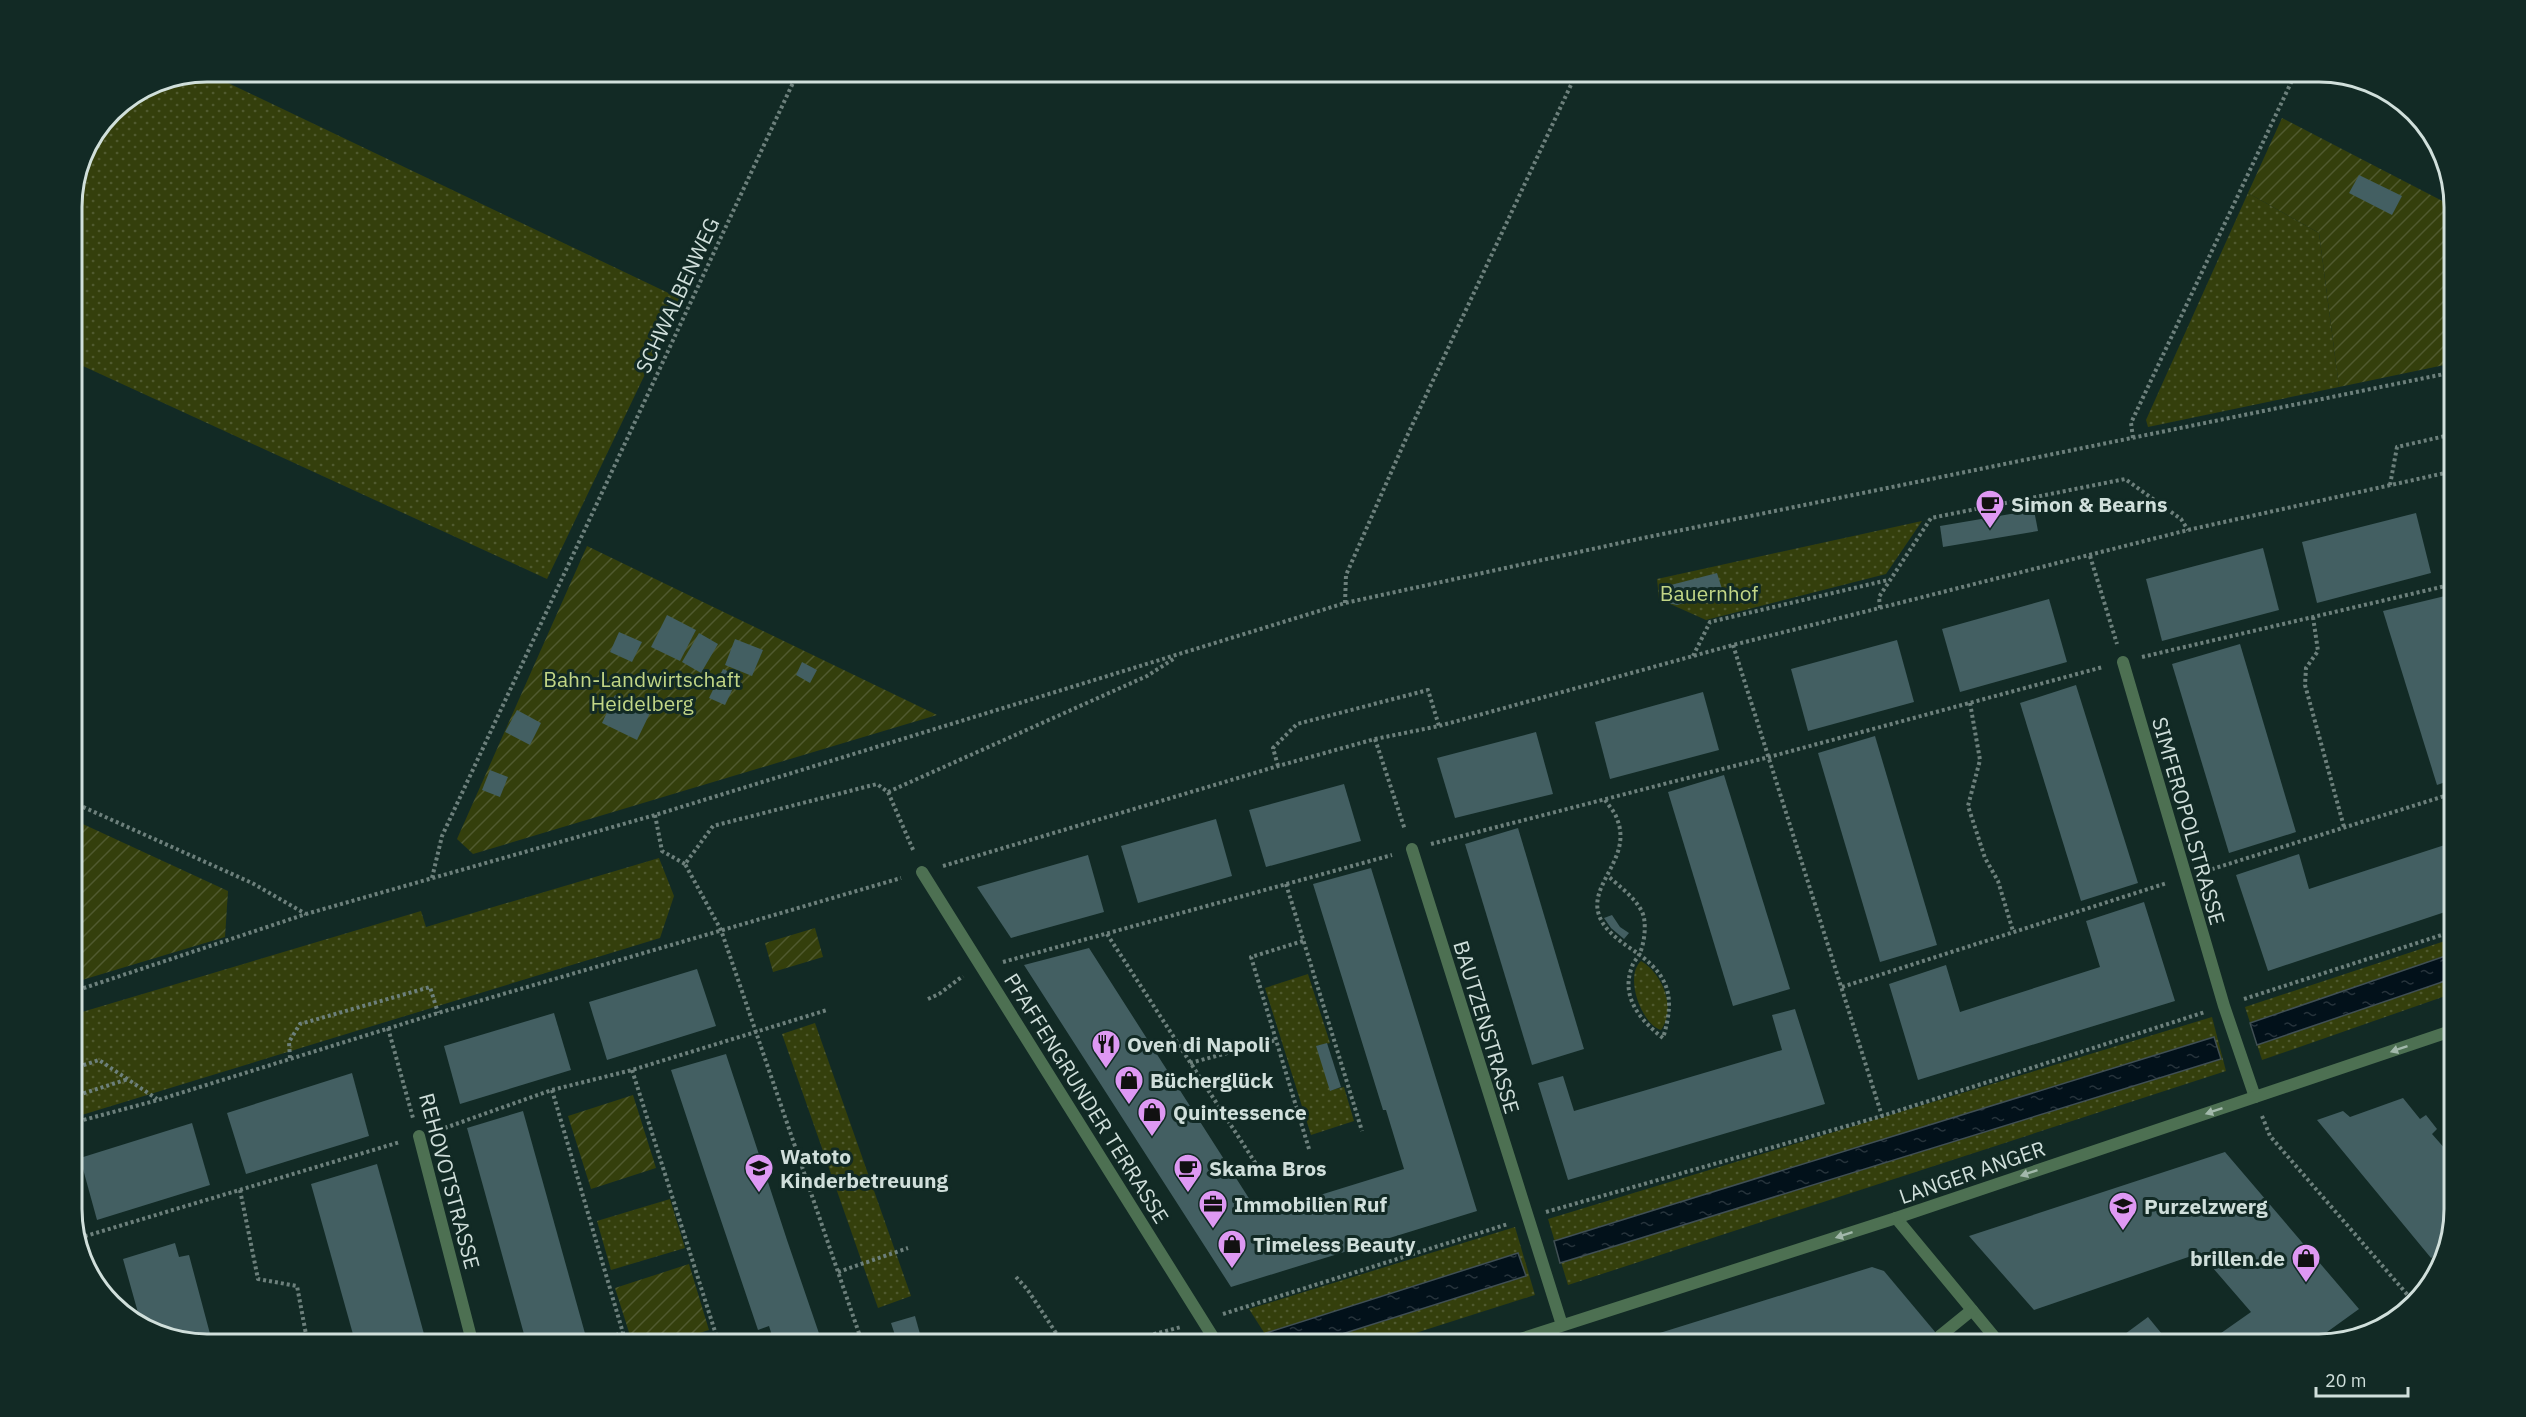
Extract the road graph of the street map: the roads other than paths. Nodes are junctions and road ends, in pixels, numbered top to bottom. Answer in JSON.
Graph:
{"nodes":[{"id":1,"x":2122,"y":662,"type":"road end"},
{"id":2,"x":1412,"y":849,"type":"road end"},
{"id":3,"x":922,"y":872,"type":"road end"},
{"id":4,"x":2444,"y":1033,"type":"edge"},
{"id":5,"x":2255,"y":1097,"type":"junction"},
{"id":6,"x":419,"y":1136,"type":"road end"},
{"id":7,"x":1896,"y":1218,"type":"junction"},
{"id":8,"x":1972,"y":1310,"type":"junction"},
{"id":9,"x":1562,"y":1325,"type":"junction"},
{"id":10,"x":470,"y":1334,"type":"edge"},
{"id":11,"x":1211,"y":1334,"type":"edge"},
{"id":12,"x":1535,"y":1334,"type":"edge"},
{"id":13,"x":1942,"y":1334,"type":"edge"},
{"id":14,"x":1992,"y":1334,"type":"edge"}],
"edges":[{"from":1,"to":5,"type":"street","name":"SIMFEROPOLSTRASSE"},
{"from":2,"to":9,"type":"street","name":"BAUTZENSTRASSE"},
{"from":3,"to":11,"type":"street","name":"PFAFFENGRUNDER TERRASSE"},
{"from":4,"to":5,"type":"street","name":"LANGER ANGER","one_way":true},
{"from":5,"to":7,"type":"street","name":"LANGER ANGER","one_way":true},
{"from":6,"to":10,"type":"street","name":"REHOVOTSTRASSE"},
{"from":7,"to":8,"type":"street"},
{"from":7,"to":9,"type":"street","name":"LANGER ANGER","one_way":true},
{"from":8,"to":13,"type":"street"},
{"from":8,"to":14,"type":"street"},
{"from":9,"to":12,"type":"street","name":"LANGER ANGER"}]}
